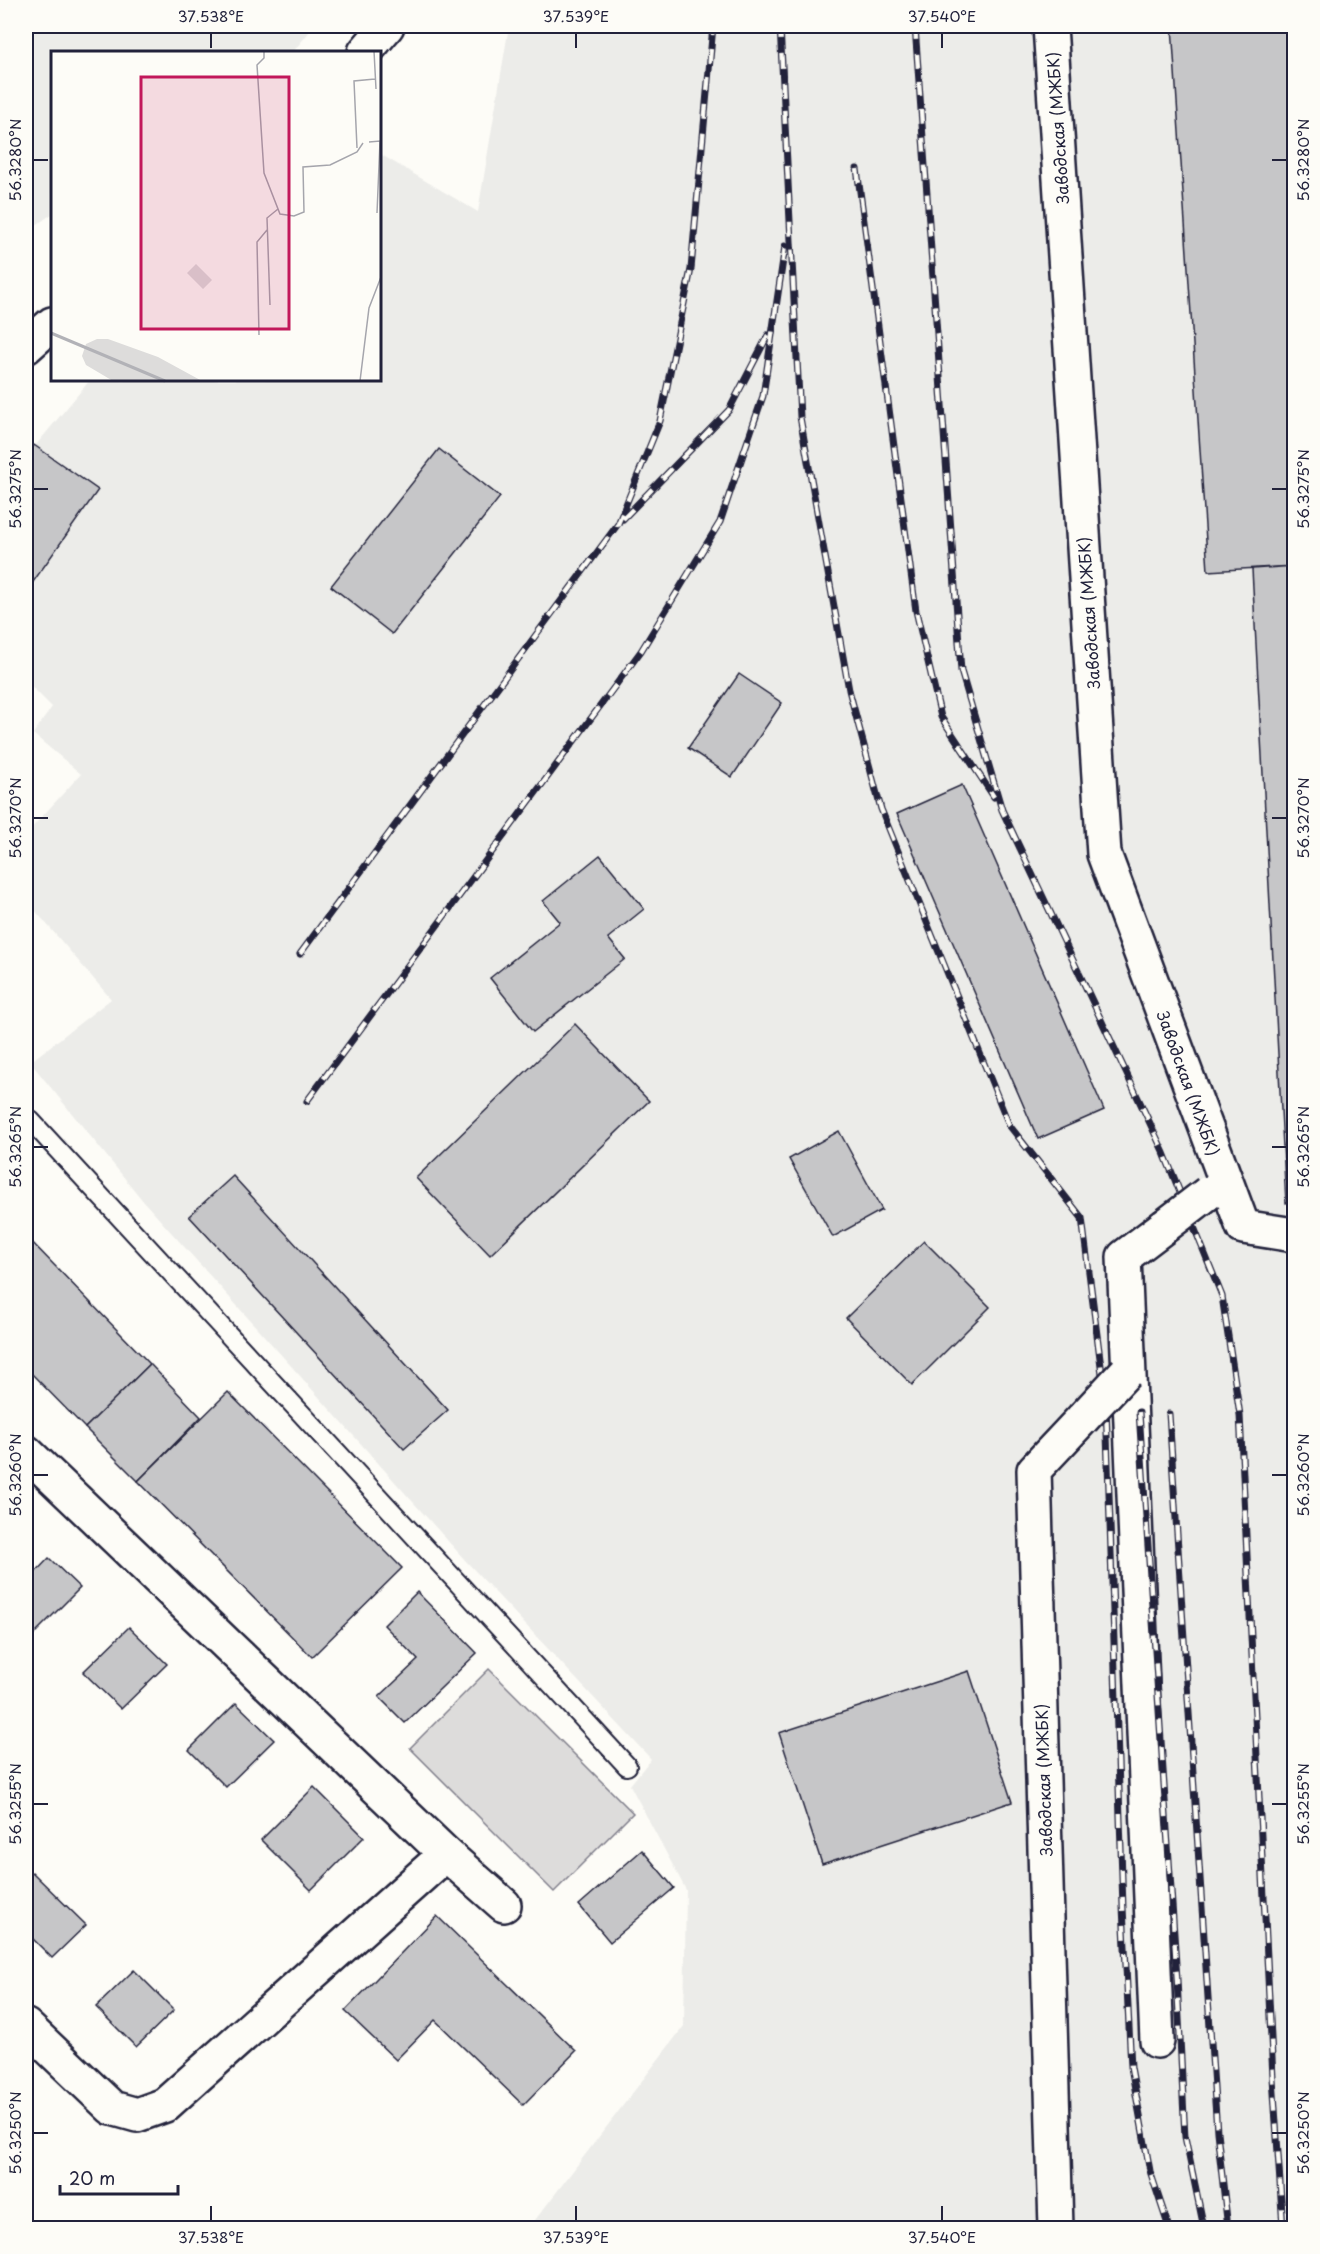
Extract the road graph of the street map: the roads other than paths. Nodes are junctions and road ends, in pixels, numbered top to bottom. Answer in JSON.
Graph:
{"nodes":[{"id":1,"x":387,"y":26,"type":"edge"},
{"id":2,"x":1050,"y":26,"type":"edge"},
{"id":3,"x":366,"y":51,"type":"edge"},
{"id":4,"x":51,"y":325,"type":"edge"},
{"id":5,"x":26,"y":347,"type":"edge"},
{"id":6,"x":26,"y":1118,"type":"edge"},
{"id":7,"x":1217,"y":1186,"type":"junction"},
{"id":8,"x":1294,"y":1235,"type":"edge"},
{"id":9,"x":1127,"y":1371,"type":"junction"},
{"id":10,"x":26,"y":1452,"type":"edge"},
{"id":11,"x":627,"y":1766,"type":"dead end"},
{"id":12,"x":446,"y":1854,"type":"junction"},
{"id":13,"x":504,"y":1905,"type":"dead end"},
{"id":14,"x":26,"y":2026,"type":"edge"},
{"id":15,"x":1157,"y":2041,"type":"dead end"},
{"id":16,"x":1056,"y":2229,"type":"edge"}],
"edges":[{"from":1,"to":3,"type":"street"},
{"from":2,"to":7,"type":"street","name":"Заводская (МЖБК)"},
{"from":4,"to":5,"type":"street"},
{"from":6,"to":11,"type":"lane"},
{"from":7,"to":8,"type":"street","name":"Заводская (МЖБК)"},
{"from":7,"to":9,"type":"street","bridge":true},
{"from":9,"to":15,"type":"street"},
{"from":9,"to":16,"type":"street","name":"Заводская (МЖБК)","bridge":true},
{"from":10,"to":12,"type":"street"},
{"from":12,"to":13,"type":"street"},
{"from":12,"to":14,"type":"street"}]}
